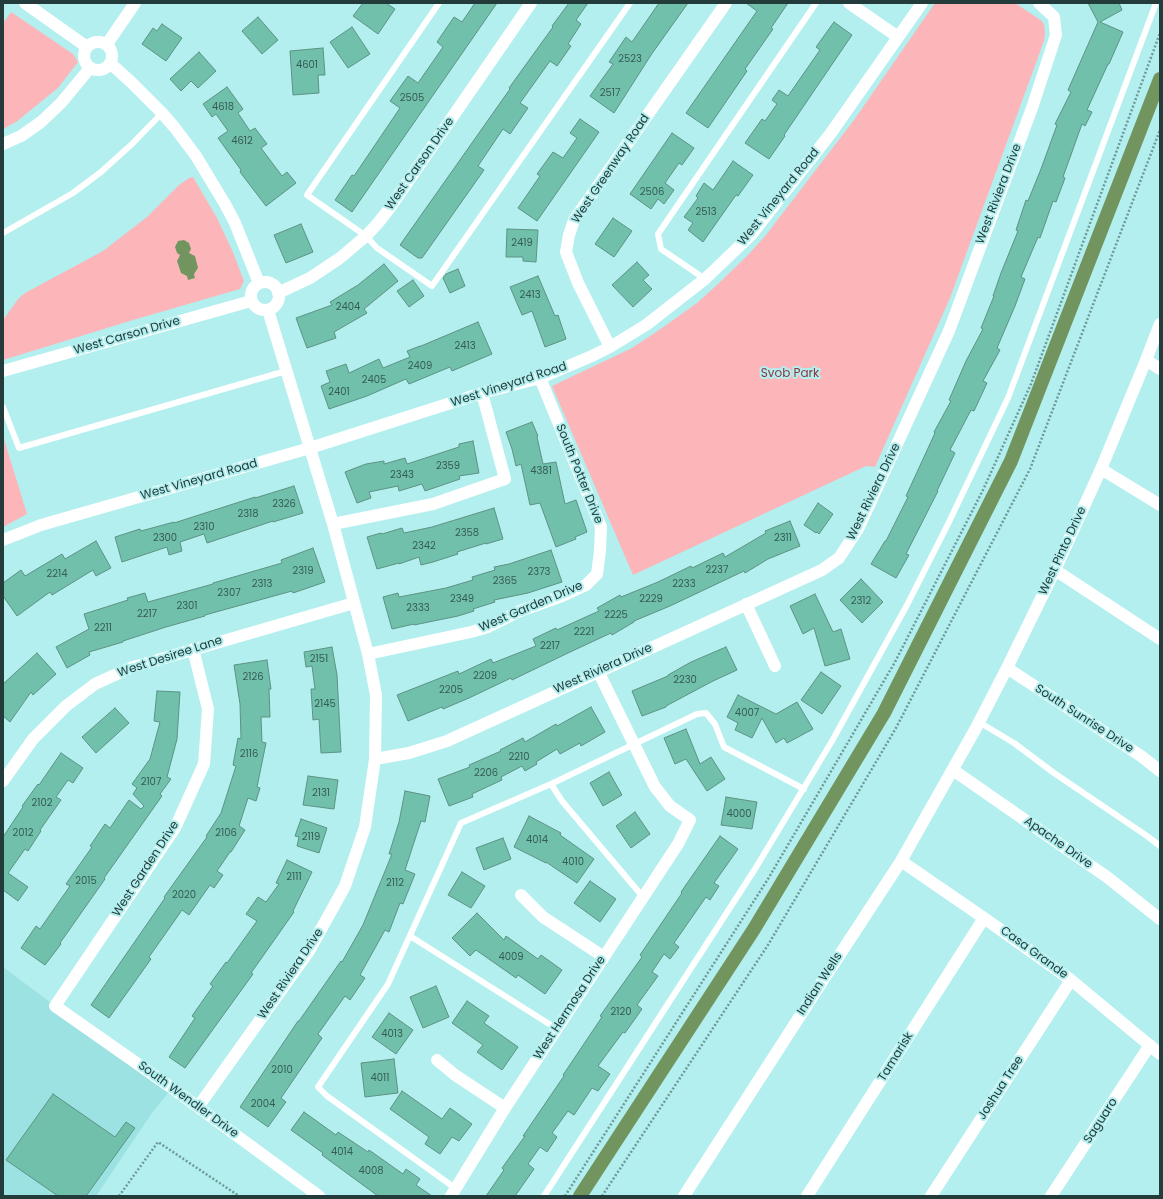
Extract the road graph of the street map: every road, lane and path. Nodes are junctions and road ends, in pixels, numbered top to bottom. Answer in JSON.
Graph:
{"nodes":[{"id":1,"x":26,"y":3,"type":"edge"},
{"id":2,"x":135,"y":3,"type":"edge"},
{"id":3,"x":439,"y":3,"type":"edge"},
{"id":4,"x":531,"y":3,"type":"edge"},
{"id":5,"x":630,"y":3,"type":"edge"},
{"id":6,"x":726,"y":3,"type":"edge"},
{"id":7,"x":816,"y":3,"type":"edge"},
{"id":8,"x":849,"y":3,"type":"edge"},
{"id":9,"x":922,"y":3,"type":"edge"},
{"id":10,"x":1039,"y":3,"type":"edge"},
{"id":11,"x":1156,"y":3,"type":"edge"},
{"id":12,"x":898,"y":38,"type":"junction"},
{"id":13,"x":107,"y":44,"type":"junction"},
{"id":14,"x":87,"y":47,"type":"junction"},
{"id":15,"x":110,"y":64,"type":"junction"},
{"id":16,"x":90,"y":68,"type":"junction"},
{"id":17,"x":162,"y":113,"type":"junction"},
{"id":18,"x":1160,"y":130,"type":"edge"},
{"id":19,"x":3,"y":144,"type":"edge"},
{"id":20,"x":3,"y":233,"type":"edge"},
{"id":21,"x":366,"y":236,"type":"junction"},
{"id":22,"x":705,"y":280,"type":"junction"},
{"id":23,"x":259,"y":283,"type":"junction"},
{"id":24,"x":278,"y":293,"type":"junction"},
{"id":25,"x":251,"y":301,"type":"junction"},
{"id":26,"x":268,"y":310,"type":"junction"},
{"id":27,"x":1160,"y":324,"type":"edge"},
{"id":28,"x":610,"y":347,"type":"junction"},
{"id":29,"x":1146,"y":360,"type":"junction"},
{"id":30,"x":1160,"y":369,"type":"edge"},
{"id":31,"x":3,"y":371,"type":"edge"},
{"id":32,"x":286,"y":371,"type":"junction"},
{"id":33,"x":540,"y":378,"type":"junction"},
{"id":34,"x":482,"y":393,"type":"junction"},
{"id":35,"x":3,"y":406,"type":"edge"},
{"id":36,"x":310,"y":448,"type":"junction"},
{"id":37,"x":1101,"y":469,"type":"junction"},
{"id":38,"x":1160,"y":505,"type":"edge"},
{"id":39,"x":333,"y":524,"type":"junction"},
{"id":40,"x":3,"y":540,"type":"edge"},
{"id":41,"x":1055,"y":570,"type":"junction"},
{"id":42,"x":597,"y":574,"type":"joint"},
{"id":43,"x":354,"y":603,"type":"junction"},
{"id":44,"x":746,"y":604,"type":"junction"},
{"id":45,"x":1160,"y":639,"type":"edge"},
{"id":46,"x":193,"y":649,"type":"junction"},
{"id":47,"x":368,"y":654,"type":"junction"},
{"id":48,"x":775,"y":666,"type":"dead end"},
{"id":49,"x":1008,"y":668,"type":"junction"},
{"id":50,"x":598,"y":671,"type":"junction"},
{"id":51,"x":979,"y":722,"type":"junction"},
{"id":52,"x":634,"y":744,"type":"junction"},
{"id":53,"x":375,"y":758,"type":"junction"},
{"id":54,"x":953,"y":770,"type":"junction"},
{"id":55,"x":1160,"y":771,"type":"edge"},
{"id":56,"x":3,"y":781,"type":"edge"},
{"id":57,"x":551,"y":784,"type":"junction"},
{"id":58,"x":804,"y":789,"type":"junction"},
{"id":59,"x":1160,"y":846,"type":"edge"},
{"id":60,"x":901,"y":861,"type":"junction"},
{"id":61,"x":521,"y":896,"type":"dead end"},
{"id":62,"x":643,"y":897,"type":"junction"},
{"id":63,"x":984,"y":918,"type":"junction"},
{"id":64,"x":1160,"y":920,"type":"edge"},
{"id":65,"x":410,"y":936,"type":"junction"},
{"id":66,"x":604,"y":957,"type":"junction"},
{"id":67,"x":1071,"y":980,"type":"junction"},
{"id":68,"x":55,"y":1006,"type":"joint"},
{"id":69,"x":557,"y":1029,"type":"junction"},
{"id":70,"x":1150,"y":1045,"type":"junction"},
{"id":71,"x":1160,"y":1054,"type":"edge"},
{"id":72,"x":437,"y":1060,"type":"dead end"},
{"id":73,"x":198,"y":1107,"type":"junction"},
{"id":74,"x":505,"y":1108,"type":"junction"},
{"id":75,"x":453,"y":1192,"type":"edge"},
{"id":76,"x":119,"y":1196,"type":"edge"},
{"id":77,"x":239,"y":1196,"type":"edge"},
{"id":78,"x":319,"y":1196,"type":"edge"},
{"id":79,"x":544,"y":1196,"type":"edge"},
{"id":80,"x":602,"y":1196,"type":"edge"},
{"id":81,"x":684,"y":1196,"type":"edge"},
{"id":82,"x":807,"y":1196,"type":"edge"},
{"id":83,"x":930,"y":1196,"type":"edge"},
{"id":84,"x":1051,"y":1196,"type":"edge"}],
"edges":[{"from":1,"to":14,"type":"street"},
{"from":2,"to":13,"type":"street"},
{"from":3,"to":21,"type":"lane"},
{"from":4,"to":21,"type":"street","name":"West Carson Drive"},
{"from":5,"to":21,"type":"lane"},
{"from":6,"to":28,"type":"street","name":"West Greenway Road"},
{"from":7,"to":22,"type":"lane"},
{"from":8,"to":12,"type":"street"},
{"from":9,"to":12,"type":"street","name":"West Vineyard Road"},
{"from":10,"to":44,"type":"street","name":"West Riviera Drive"},
{"from":11,"to":58,"type":"lane"},
{"from":12,"to":22,"type":"street","name":"West Vineyard Road"},
{"from":13,"to":14,"type":"street"},
{"from":13,"to":15,"type":"street"},
{"from":14,"to":16,"type":"street"},
{"from":15,"to":16,"type":"street"},
{"from":15,"to":17,"type":"street"},
{"from":16,"to":19,"type":"street"},
{"from":17,"to":20,"type":"lane"},
{"from":17,"to":23,"type":"street"},
{"from":18,"to":80,"type":"path"},
{"from":21,"to":24,"type":"street","name":"West Carson Drive"},
{"from":22,"to":28,"type":"street","name":"West Vineyard Road"},
{"from":23,"to":24,"type":"street"},
{"from":23,"to":25,"type":"street"},
{"from":24,"to":26,"type":"street"},
{"from":25,"to":26,"type":"street"},
{"from":25,"to":31,"type":"street","name":"West Carson Drive"},
{"from":26,"to":32,"type":"street","name":"West Riviera Drive"},
{"from":27,"to":29,"type":"street","name":"West Pinto Drive"},
{"from":28,"to":33,"type":"street","name":"West Vineyard Road"},
{"from":29,"to":30,"type":"street"},
{"from":29,"to":37,"type":"street","name":"West Pinto Drive"},
{"from":32,"to":35,"type":"lane"},
{"from":32,"to":36,"type":"street","name":"West Riviera Drive"},
{"from":33,"to":34,"type":"street","name":"West Vineyard Road"},
{"from":33,"to":42,"type":"street","name":"South Potter Drive"},
{"from":34,"to":36,"type":"street","name":"West Vineyard Road"},
{"from":34,"to":39,"type":"street"},
{"from":36,"to":39,"type":"street","name":"West Riviera Drive"},
{"from":36,"to":40,"type":"street","name":"West Vineyard Road"},
{"from":37,"to":38,"type":"street"},
{"from":37,"to":41,"type":"street","name":"West Pinto Drive"},
{"from":39,"to":43,"type":"street","name":"West Riviera Drive"},
{"from":41,"to":45,"type":"street"},
{"from":41,"to":49,"type":"street","name":"West Pinto Drive"},
{"from":42,"to":47,"type":"street","name":"West Garden Drive"},
{"from":43,"to":46,"type":"street","name":"West Desiree Lane"},
{"from":43,"to":47,"type":"street","name":"West Riviera Drive"},
{"from":44,"to":48,"type":"street"},
{"from":44,"to":50,"type":"street","name":"West Riviera Drive"},
{"from":46,"to":56,"type":"street","name":"West Desiree Lane"},
{"from":46,"to":68,"type":"street","name":"West Garden Drive"},
{"from":47,"to":53,"type":"street","name":"West Riviera Drive"},
{"from":49,"to":51,"type":"street","name":"West Pinto Drive"},
{"from":49,"to":55,"type":"street","name":"South Sunrise Drive"},
{"from":50,"to":52,"type":"street"},
{"from":50,"to":53,"type":"street","name":"West Riviera Drive"},
{"from":51,"to":54,"type":"street","name":"West Pinto Drive"},
{"from":51,"to":59,"type":"lane"},
{"from":52,"to":57,"type":"lane"},
{"from":52,"to":58,"type":"lane"},
{"from":52,"to":62,"type":"street","name":"West Hermosa Drive"},
{"from":53,"to":73,"type":"street","name":"West Riviera Drive"},
{"from":54,"to":60,"type":"street","name":"Indian Wells"},
{"from":54,"to":64,"type":"street","name":"Apache Drive"},
{"from":57,"to":62,"type":"lane"},
{"from":57,"to":65,"type":"lane"},
{"from":58,"to":79,"type":"lane"},
{"from":60,"to":63,"type":"street","name":"Casa Grande"},
{"from":60,"to":81,"type":"street","name":"Indian Wells"},
{"from":61,"to":66,"type":"street"},
{"from":62,"to":66,"type":"street","name":"West Hermosa Drive"},
{"from":63,"to":67,"type":"street","name":"Casa Grande"},
{"from":63,"to":82,"type":"street","name":"Tamarisk"},
{"from":65,"to":69,"type":"lane"},
{"from":65,"to":75,"type":"lane"},
{"from":66,"to":69,"type":"street","name":"West Hermosa Drive"},
{"from":67,"to":70,"type":"street","name":"Casa Grande"},
{"from":67,"to":83,"type":"street","name":"Joshua Tree"},
{"from":68,"to":73,"type":"street","name":"South Wendler Drive"},
{"from":69,"to":74,"type":"street","name":"West Hermosa Drive"},
{"from":70,"to":71,"type":"street","name":"Casa Grande"},
{"from":70,"to":84,"type":"street","name":"Saguaro"},
{"from":72,"to":74,"type":"street"},
{"from":73,"to":78,"type":"street","name":"South Wendler Drive"},
{"from":74,"to":75,"type":"street","name":"West Hermosa Drive"},
{"from":76,"to":77,"type":"path"}]}
